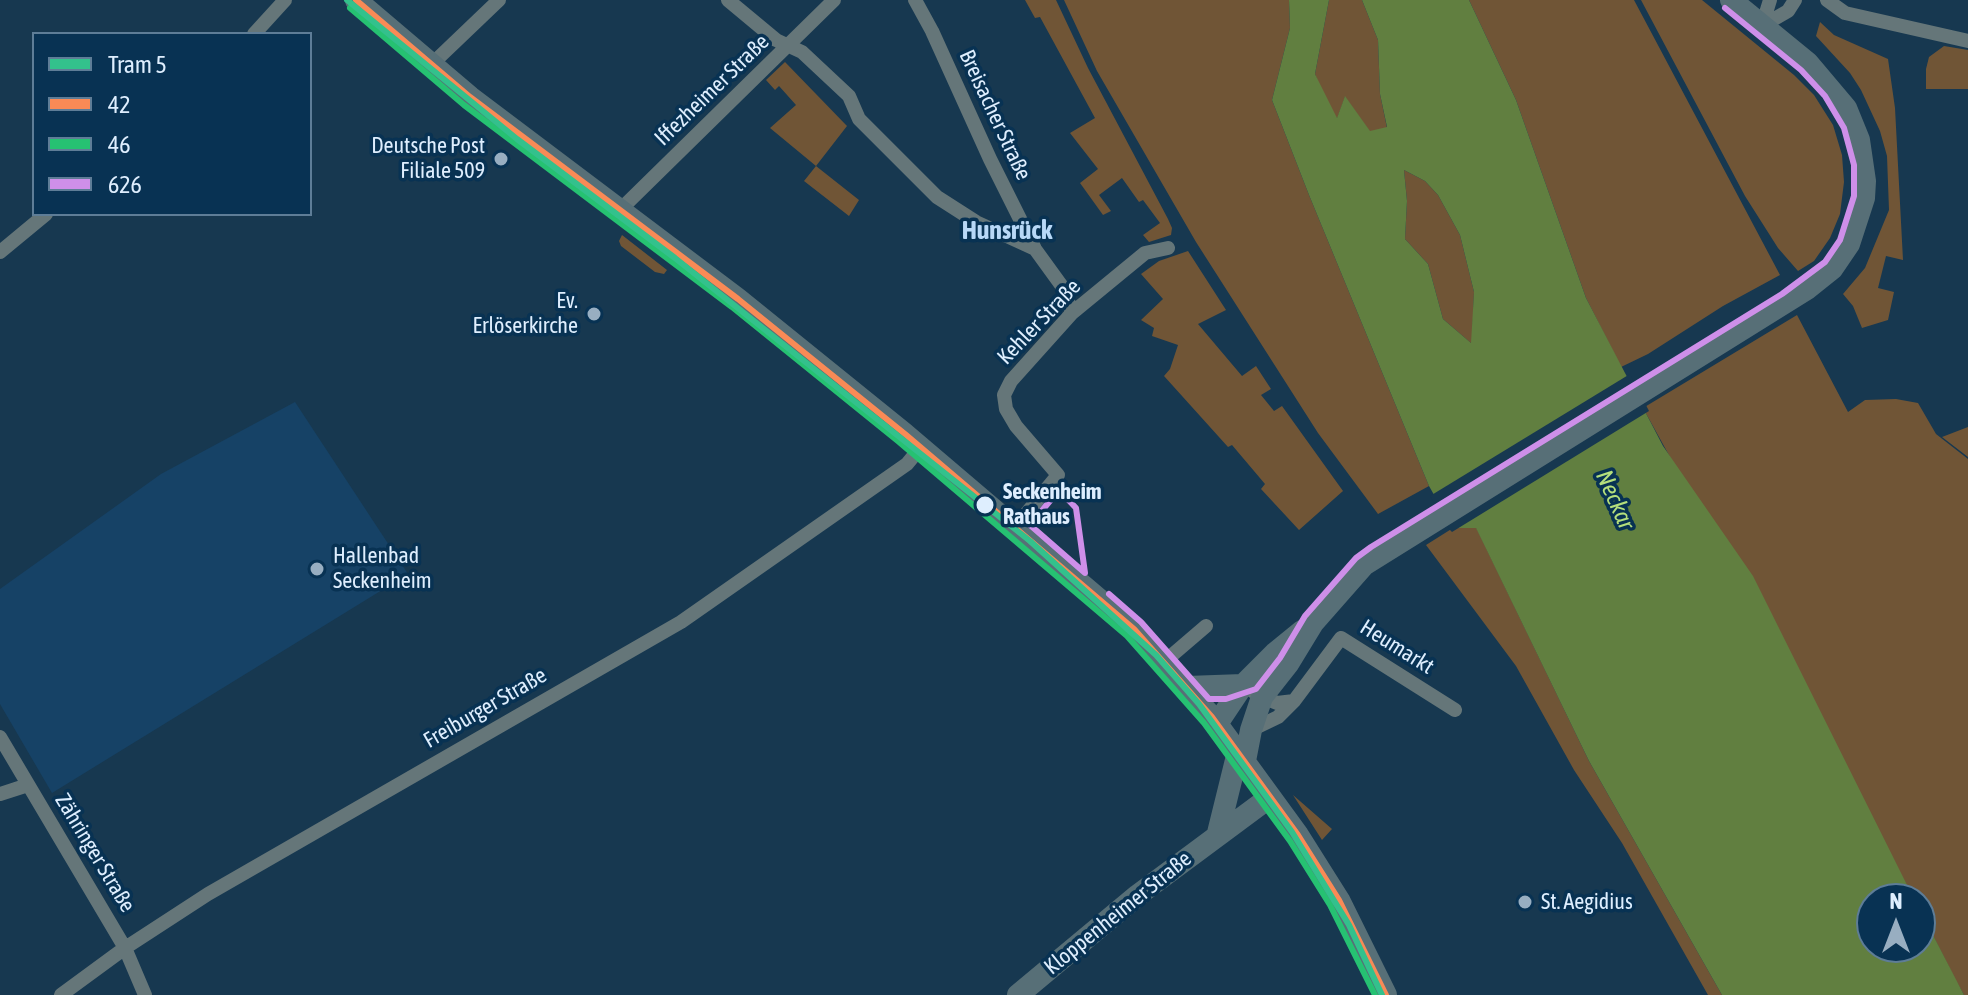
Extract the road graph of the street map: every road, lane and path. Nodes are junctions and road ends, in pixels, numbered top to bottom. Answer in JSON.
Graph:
{"nodes":[{"id":1,"x":285,"y":0,"type":"edge"},
{"id":2,"x":356,"y":0,"type":"edge"},
{"id":3,"x":499,"y":0,"type":"edge"},
{"id":4,"x":728,"y":0,"type":"edge"},
{"id":5,"x":834,"y":0,"type":"edge"},
{"id":6,"x":915,"y":0,"type":"edge"},
{"id":7,"x":1731,"y":0,"type":"edge"},
{"id":8,"x":1770,"y":0,"type":"edge"},
{"id":9,"x":1795,"y":0,"type":"edge"},
{"id":10,"x":1827,"y":0,"type":"edge"},
{"id":11,"x":1762,"y":26,"type":"junction"},
{"id":12,"x":256,"y":32,"type":"edge"},
{"id":13,"x":1968,"y":41,"type":"edge"},
{"id":14,"x":789,"y":46,"type":"junction"},
{"id":15,"x":431,"y":65,"type":"junction"},
{"id":16,"x":620,"y":210,"type":"junction"},
{"id":17,"x":44,"y":216,"type":"edge"},
{"id":18,"x":1168,"y":248,"type":"dead end"},
{"id":19,"x":1035,"y":249,"type":"junction"},
{"id":20,"x":0,"y":252,"type":"edge"},
{"id":21,"x":1072,"y":313,"type":"junction"},
{"id":22,"x":921,"y":447,"type":"junction"},
{"id":23,"x":1016,"y":526,"type":"junction"},
{"id":24,"x":1206,"y":626,"type":"dead end"},
{"id":25,"x":1164,"y":662,"type":"junction"},
{"id":26,"x":1187,"y":687,"type":"junction"},
{"id":27,"x":1252,"y":691,"type":"junction"},
{"id":28,"x":1294,"y":701,"type":"junction"},
{"id":29,"x":1455,"y":710,"type":"dead end"},
{"id":30,"x":1211,"y":717,"type":"junction"},
{"id":31,"x":1251,"y":730,"type":"junction"},
{"id":32,"x":0,"y":737,"type":"edge"},
{"id":33,"x":1241,"y":756,"type":"junction"},
{"id":34,"x":28,"y":785,"type":"junction"},
{"id":35,"x":0,"y":794,"type":"edge"},
{"id":36,"x":1270,"y":797,"type":"junction"},
{"id":37,"x":1218,"y":833,"type":"junction"},
{"id":38,"x":125,"y":948,"type":"junction"},
{"id":39,"x":61,"y":995,"type":"edge"},
{"id":40,"x":145,"y":995,"type":"edge"},
{"id":41,"x":1018,"y":995,"type":"edge"},
{"id":42,"x":1386,"y":995,"type":"edge"}],
"edges":[{"from":1,"to":12,"type":"street"},
{"from":2,"to":15,"type":"main road"},
{"from":3,"to":15,"type":"street"},
{"from":4,"to":14,"type":"street"},
{"from":5,"to":14,"type":"street","name":"Iffezheimer Straße"},
{"from":6,"to":19,"type":"street","name":"Breisacher Straße"},
{"from":7,"to":11,"type":"main road"},
{"from":8,"to":11,"type":"street"},
{"from":9,"to":11,"type":"street"},
{"from":10,"to":13,"type":"street"},
{"from":11,"to":27,"type":"main road"},
{"from":14,"to":16,"type":"street","name":"Iffezheimer Straße"},
{"from":14,"to":19,"type":"street"},
{"from":15,"to":16,"type":"main road"},
{"from":16,"to":22,"type":"main road"},
{"from":17,"to":20,"type":"street"},
{"from":18,"to":21,"type":"street","name":"Kehler Straße"},
{"from":19,"to":21,"type":"street","name":"Breisacher Straße"},
{"from":21,"to":23,"type":"street","name":"Kehler Straße"},
{"from":22,"to":23,"type":"main road"},
{"from":22,"to":38,"type":"street","name":"Freiburger Straße"},
{"from":23,"to":25,"type":"main road"},
{"from":24,"to":25,"type":"street"},
{"from":25,"to":26,"type":"main road"},
{"from":26,"to":27,"type":"main road"},
{"from":26,"to":30,"type":"main road"},
{"from":27,"to":28,"type":"street"},
{"from":27,"to":30,"type":"main road"},
{"from":27,"to":31,"type":"main road"},
{"from":28,"to":29,"type":"street","name":"Heumarkt"},
{"from":28,"to":31,"type":"street","name":"Heumarkt"},
{"from":30,"to":33,"type":"main road"},
{"from":31,"to":33,"type":"main road"},
{"from":32,"to":34,"type":"street","name":"Zähringer Straße"},
{"from":33,"to":36,"type":"main road"},
{"from":33,"to":37,"type":"main road"},
{"from":34,"to":35,"type":"street"},
{"from":34,"to":38,"type":"street","name":"Zähringer Straße"},
{"from":36,"to":37,"type":"main road","name":"Kloppenheimer Straße"},
{"from":36,"to":42,"type":"main road"},
{"from":37,"to":41,"type":"main road","name":"Kloppenheimer Straße"},
{"from":38,"to":39,"type":"street","name":"Freiburger Straße"},
{"from":38,"to":40,"type":"street","name":"Zähringer Straße"}]}
